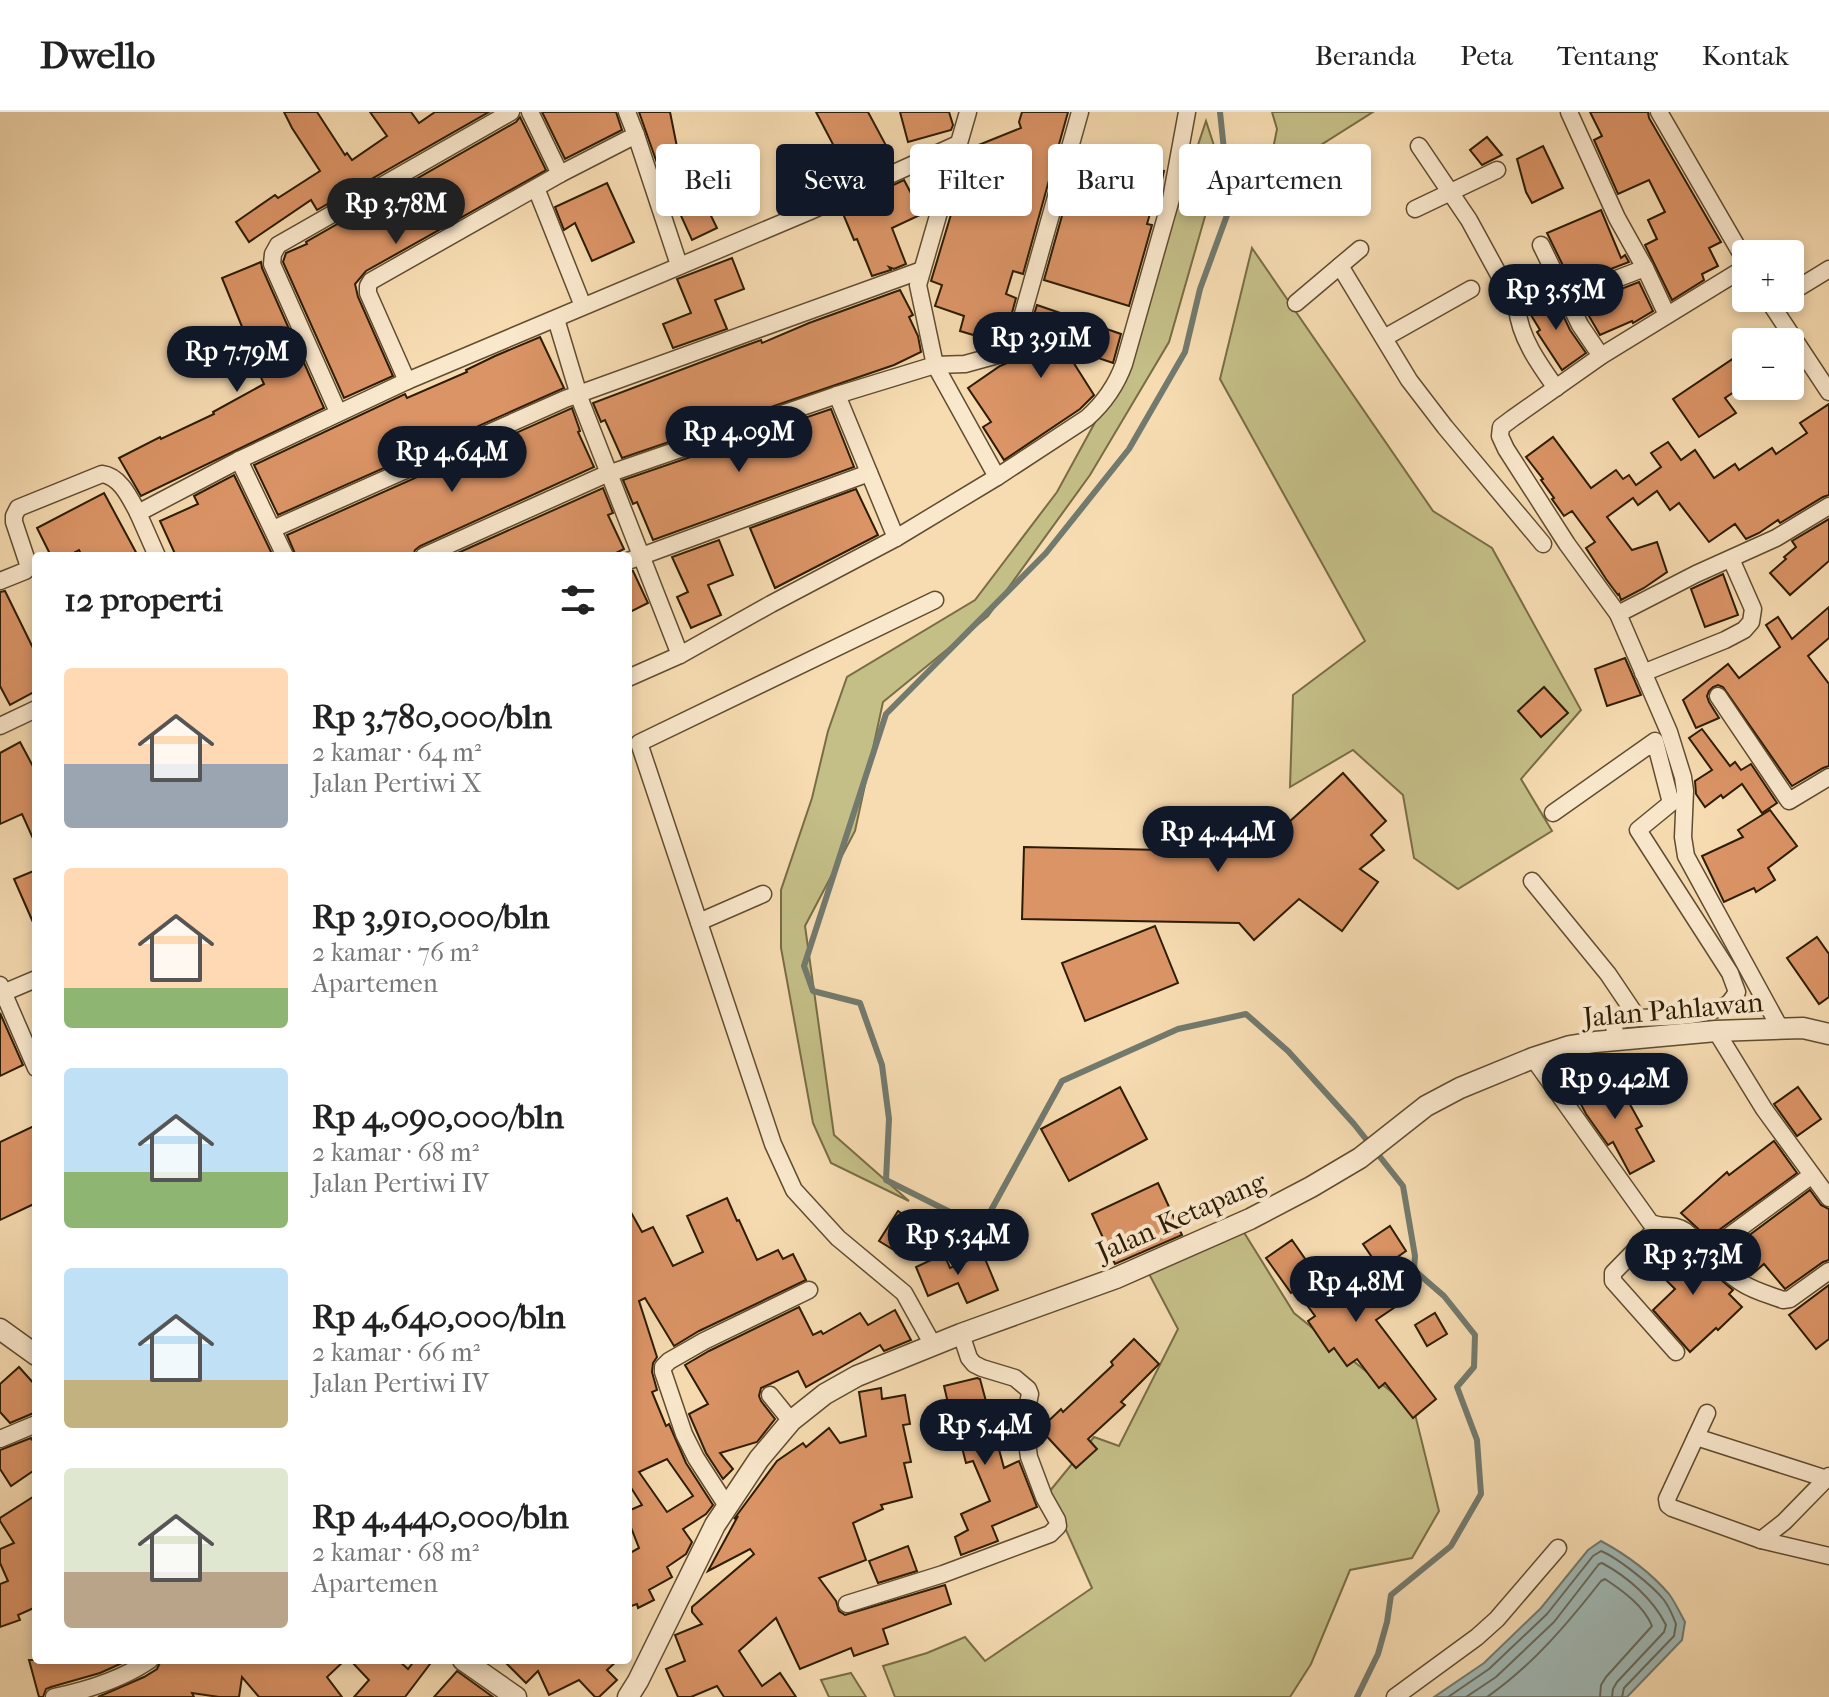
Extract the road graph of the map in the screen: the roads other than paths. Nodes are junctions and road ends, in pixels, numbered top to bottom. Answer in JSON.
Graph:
{"nodes":[{"id":1,"x":511,"y":112,"type":"edge"},
{"id":2,"x":530,"y":112,"type":"edge"},
{"id":3,"x":627,"y":112,"type":"edge"},
{"id":4,"x":1080,"y":112,"type":"edge"},
{"id":5,"x":1187,"y":112,"type":"edge"},
{"id":6,"x":1569,"y":112,"type":"edge"},
{"id":7,"x":1659,"y":112,"type":"edge"},
{"id":8,"x":966,"y":115,"type":"edge"},
{"id":9,"x":636,"y":135,"type":"junction"},
{"id":10,"x":958,"y":144,"type":"edge"},
{"id":11,"x":1419,"y":146,"type":"dead end"},
{"id":12,"x":910,"y":166,"type":"edge"},
{"id":13,"x":1497,"y":170,"type":"dead end"},
{"id":14,"x":560,"y":174,"type":"junction"},
{"id":15,"x":536,"y":188,"type":"junction"},
{"id":16,"x":1450,"y":192,"type":"junction"},
{"id":17,"x":1415,"y":209,"type":"dead end"},
{"id":18,"x":937,"y":216,"type":"edge"},
{"id":19,"x":1732,"y":240,"type":"edge"},
{"id":20,"x":1541,"y":245,"type":"dead end"},
{"id":21,"x":1360,"y":249,"type":"dead end"},
{"id":22,"x":679,"y":265,"type":"junction"},
{"id":23,"x":1340,"y":266,"type":"junction"},
{"id":24,"x":1645,"y":268,"type":"junction"},
{"id":25,"x":1829,"y":269,"type":"edge"},
{"id":26,"x":922,"y":270,"type":"junction"},
{"id":27,"x":1732,"y":274,"type":"edge"},
{"id":28,"x":1804,"y":284,"type":"edge"},
{"id":29,"x":1471,"y":289,"type":"dead end"},
{"id":30,"x":1566,"y":296,"type":"junction"},
{"id":31,"x":1296,"y":303,"type":"dead end"},
{"id":32,"x":583,"y":306,"type":"junction"},
{"id":33,"x":1780,"y":312,"type":"edge"},
{"id":34,"x":1667,"y":315,"type":"junction"},
{"id":35,"x":556,"y":319,"type":"junction"},
{"id":36,"x":1384,"y":338,"type":"junction"},
{"id":37,"x":1601,"y":356,"type":"junction"},
{"id":38,"x":935,"y":365,"type":"junction"},
{"id":39,"x":407,"y":381,"type":"junction"},
{"id":40,"x":1556,"y":388,"type":"junction"},
{"id":41,"x":1829,"y":392,"type":"edge"},
{"id":42,"x":579,"y":395,"type":"junction"},
{"id":43,"x":837,"y":395,"type":"junction"},
{"id":44,"x":338,"y":412,"type":"junction"},
{"id":45,"x":239,"y":460,"type":"junction"},
{"id":46,"x":869,"y":473,"type":"junction"},
{"id":47,"x":610,"y":474,"type":"junction"},
{"id":48,"x":997,"y":477,"type":"junction"},
{"id":49,"x":1829,"y":506,"type":"edge"},
{"id":50,"x":138,"y":513,"type":"junction"},
{"id":51,"x":1552,"y":521,"type":"junction"},
{"id":52,"x":273,"y":529,"type":"junction"},
{"id":53,"x":896,"y":538,"type":"junction"},
{"id":54,"x":155,"y":552,"type":"edge"},
{"id":55,"x":283,"y":552,"type":"edge"},
{"id":56,"x":433,"y":552,"type":"edge"},
{"id":57,"x":635,"y":559,"type":"edge"},
{"id":58,"x":1731,"y":559,"type":"junction"},
{"id":59,"x":0,"y":581,"type":"edge"},
{"id":60,"x":935,"y":600,"type":"dead end"},
{"id":61,"x":1618,"y":614,"type":"junction"},
{"id":62,"x":680,"y":655,"type":"junction"},
{"id":63,"x":1643,"y":673,"type":"junction"},
{"id":64,"x":632,"y":676,"type":"edge"},
{"id":65,"x":1718,"y":696,"type":"dead end"},
{"id":66,"x":32,"y":711,"type":"edge"},
{"id":67,"x":0,"y":726,"type":"edge"},
{"id":68,"x":1829,"y":777,"type":"edge"},
{"id":69,"x":1553,"y":813,"type":"dead end"},
{"id":70,"x":1532,"y":881,"type":"dead end"},
{"id":71,"x":763,"y":894,"type":"dead end"},
{"id":72,"x":699,"y":922,"type":"junction"},
{"id":73,"x":32,"y":980,"type":"edge"},
{"id":74,"x":2,"y":989,"type":"edge"},
{"id":75,"x":1637,"y":1017,"type":"junction"},
{"id":76,"x":1780,"y":1028,"type":"junction"},
{"id":77,"x":1716,"y":1031,"type":"junction"},
{"id":78,"x":1829,"y":1034,"type":"edge"},
{"id":79,"x":1615,"y":1039,"type":"junction"},
{"id":80,"x":1533,"y":1058,"type":"junction"},
{"id":81,"x":32,"y":1059,"type":"edge"},
{"id":82,"x":1360,"y":1158,"type":"joint"},
{"id":83,"x":1812,"y":1175,"type":"junction"},
{"id":84,"x":1829,"y":1198,"type":"edge"},
{"id":85,"x":1658,"y":1227,"type":"junction"},
{"id":86,"x":1706,"y":1253,"type":"junction"},
{"id":87,"x":1829,"y":1271,"type":"edge"},
{"id":88,"x":809,"y":1290,"type":"dead end"},
{"id":89,"x":0,"y":1329,"type":"edge"},
{"id":90,"x":961,"y":1334,"type":"junction"},
{"id":91,"x":933,"y":1345,"type":"junction"},
{"id":92,"x":32,"y":1352,"type":"edge"},
{"id":93,"x":1676,"y":1352,"type":"dead end"},
{"id":94,"x":770,"y":1395,"type":"dead end"},
{"id":95,"x":1707,"y":1413,"type":"dead end"},
{"id":96,"x":791,"y":1421,"type":"junction"},
{"id":97,"x":32,"y":1426,"type":"edge"},
{"id":98,"x":1696,"y":1437,"type":"junction"},
{"id":99,"x":0,"y":1439,"type":"edge"},
{"id":100,"x":1828,"y":1477,"type":"edge"},
{"id":101,"x":727,"y":1506,"type":"junction"},
{"id":102,"x":1761,"y":1540,"type":"junction"},
{"id":103,"x":1558,"y":1548,"type":"dead end"},
{"id":104,"x":1829,"y":1556,"type":"edge"},
{"id":105,"x":847,"y":1604,"type":"dead end"},
{"id":106,"x":141,"y":1664,"type":"edge"},
{"id":107,"x":469,"y":1664,"type":"edge"},
{"id":108,"x":54,"y":1697,"type":"edge"},
{"id":109,"x":516,"y":1697,"type":"edge"},
{"id":110,"x":628,"y":1697,"type":"edge"},
{"id":111,"x":1395,"y":1697,"type":"edge"}],
"edges":[{"from":1,"to":44,"type":"street"},
{"from":2,"to":14,"type":"street"},
{"from":3,"to":9,"type":"street"},
{"from":4,"to":38,"type":"street"},
{"from":5,"to":48,"type":"street"},
{"from":6,"to":24,"type":"street"},
{"from":7,"to":19,"type":"street"},
{"from":8,"to":10,"type":"street"},
{"from":9,"to":14,"type":"street"},
{"from":9,"to":22,"type":"street"},
{"from":11,"to":16,"type":"street"},
{"from":12,"to":22,"type":"street"},
{"from":13,"to":16,"type":"street"},
{"from":14,"to":15,"type":"street"},
{"from":15,"to":32,"type":"street"},
{"from":15,"to":39,"type":"street"},
{"from":16,"to":17,"type":"street"},
{"from":16,"to":40,"type":"street"},
{"from":18,"to":26,"type":"street"},
{"from":20,"to":30,"type":"street"},
{"from":21,"to":23,"type":"street"},
{"from":22,"to":32,"type":"street"},
{"from":23,"to":31,"type":"street"},
{"from":23,"to":36,"type":"street"},
{"from":24,"to":30,"type":"street"},
{"from":24,"to":34,"type":"street"},
{"from":25,"to":28,"type":"street"},
{"from":26,"to":38,"type":"street"},
{"from":26,"to":42,"type":"street"},
{"from":27,"to":34,"type":"street"},
{"from":29,"to":36,"type":"street"},
{"from":30,"to":37,"type":"street"},
{"from":32,"to":35,"type":"street"},
{"from":33,"to":41,"type":"street"},
{"from":34,"to":37,"type":"street"},
{"from":35,"to":39,"type":"street"},
{"from":35,"to":42,"type":"street"},
{"from":36,"to":51,"type":"street"},
{"from":37,"to":40,"type":"street"},
{"from":38,"to":43,"type":"street"},
{"from":38,"to":48,"type":"street"},
{"from":39,"to":44,"type":"street"},
{"from":40,"to":51,"type":"street"},
{"from":42,"to":47,"type":"street"},
{"from":42,"to":52,"type":"street"},
{"from":43,"to":46,"type":"street"},
{"from":43,"to":47,"type":"street"},
{"from":44,"to":45,"type":"street"},
{"from":45,"to":50,"type":"street"},
{"from":45,"to":52,"type":"street"},
{"from":46,"to":53,"type":"street"},
{"from":46,"to":57,"type":"street"},
{"from":47,"to":56,"type":"street"},
{"from":47,"to":57,"type":"street"},
{"from":48,"to":53,"type":"street"},
{"from":49,"to":58,"type":"street"},
{"from":50,"to":54,"type":"street"},
{"from":50,"to":59,"type":"street"},
{"from":51,"to":61,"type":"street"},
{"from":52,"to":55,"type":"street"},
{"from":53,"to":62,"type":"street"},
{"from":57,"to":62,"type":"street"},
{"from":58,"to":61,"type":"street"},
{"from":58,"to":63,"type":"street"},
{"from":60,"to":72,"type":"street"},
{"from":61,"to":63,"type":"street"},
{"from":62,"to":64,"type":"street"},
{"from":63,"to":76,"type":"street"},
{"from":65,"to":68,"type":"street"},
{"from":66,"to":67,"type":"street"},
{"from":69,"to":75,"type":"street"},
{"from":70,"to":75,"type":"street"},
{"from":71,"to":72,"type":"street"},
{"from":72,"to":91,"type":"street"},
{"from":73,"to":74,"type":"street"},
{"from":74,"to":81,"type":"street"},
{"from":75,"to":79,"type":"street"},
{"from":76,"to":77,"type":"street","name":"Jalan Pahlawan"},
{"from":76,"to":78,"type":"street","name":"Jalan Pahlawan"},
{"from":77,"to":79,"type":"street","name":"Jalan Pahlawan"},
{"from":77,"to":83,"type":"street"},
{"from":79,"to":80,"type":"street","name":"Jalan Pahlawan"},
{"from":80,"to":82,"type":"street","name":"Jalan Pahlawan"},
{"from":80,"to":85,"type":"street"},
{"from":82,"to":90,"type":"street","name":"Jalan Ketapang"},
{"from":83,"to":84,"type":"street"},
{"from":83,"to":86,"type":"street"},
{"from":85,"to":86,"type":"street"},
{"from":85,"to":93,"type":"street"},
{"from":86,"to":87,"type":"street"},
{"from":88,"to":101,"type":"street"},
{"from":89,"to":92,"type":"street"},
{"from":90,"to":91,"type":"street","name":"Jalan Ketapang"},
{"from":90,"to":105,"type":"street"},
{"from":91,"to":96,"type":"street","name":"Jalan Ketapang"},
{"from":94,"to":96,"type":"street"},
{"from":95,"to":98,"type":"street"},
{"from":96,"to":101,"type":"street","name":"Jalan Ketapang"},
{"from":97,"to":99,"type":"street"},
{"from":98,"to":100,"type":"street"},
{"from":98,"to":102,"type":"street"},
{"from":100,"to":102,"type":"street"},
{"from":101,"to":110,"type":"street","name":"Jalan Ketapang"},
{"from":102,"to":104,"type":"street"},
{"from":103,"to":111,"type":"street"},
{"from":106,"to":108,"type":"street"},
{"from":107,"to":109,"type":"street"}]}
